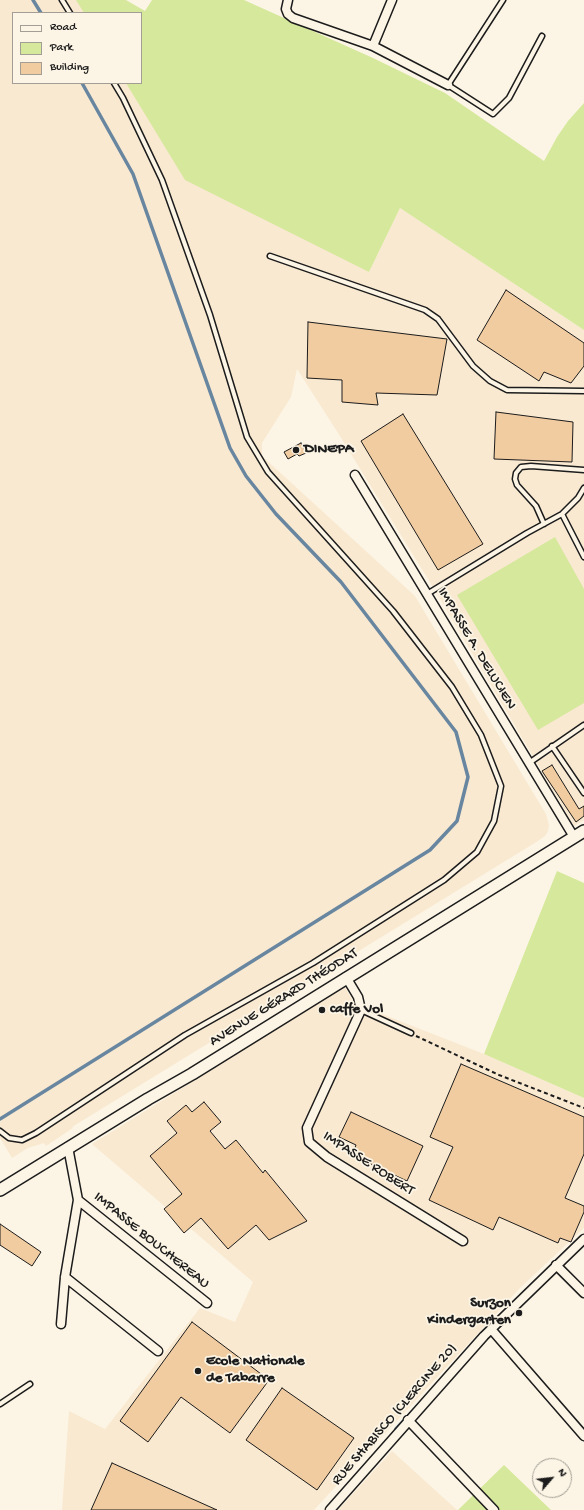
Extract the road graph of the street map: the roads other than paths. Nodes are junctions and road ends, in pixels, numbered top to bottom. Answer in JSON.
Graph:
{"nodes":[{"id":1,"x":62,"y":0,"type":"edge"},
{"id":2,"x":288,"y":0,"type":"edge"},
{"id":3,"x":392,"y":0,"type":"edge"},
{"id":4,"x":503,"y":0,"type":"edge"},
{"id":5,"x":69,"y":12,"type":"edge"},
{"id":6,"x":542,"y":36,"type":"dead end"},
{"id":7,"x":373,"y":46,"type":"junction"},
{"id":8,"x":115,"y":84,"type":"edge"},
{"id":9,"x":448,"y":85,"type":"junction"},
{"id":10,"x":270,"y":256,"type":"dead end"},
{"id":11,"x":584,"y":391,"type":"edge"},
{"id":12,"x":584,"y":470,"type":"edge"},
{"id":13,"x":355,"y":475,"type":"dead end"},
{"id":14,"x":584,"y":488,"type":"edge"},
{"id":15,"x":562,"y":514,"type":"junction"},
{"id":16,"x":544,"y":524,"type":"junction"},
{"id":17,"x":584,"y":556,"type":"edge"},
{"id":18,"x":426,"y":594,"type":"junction"},
{"id":19,"x":584,"y":725,"type":"edge"},
{"id":20,"x":552,"y":746,"type":"junction"},
{"id":21,"x":528,"y":763,"type":"junction"},
{"id":22,"x":584,"y":793,"type":"edge"},
{"id":23,"x":584,"y":831,"type":"edge"},
{"id":24,"x":574,"y":837,"type":"junction"},
{"id":25,"x":346,"y":977,"type":"junction"},
{"id":26,"x":361,"y":1010,"type":"junction"},
{"id":27,"x":411,"y":1033,"type":"road end"},
{"id":28,"x":0,"y":1131,"type":"edge"},
{"id":29,"x":68,"y":1147,"type":"junction"},
{"id":30,"x":0,"y":1190,"type":"edge"},
{"id":31,"x":78,"y":1200,"type":"junction"},
{"id":32,"x":584,"y":1239,"type":"edge"},
{"id":33,"x":464,"y":1241,"type":"dead end"},
{"id":34,"x":556,"y":1265,"type":"junction"},
{"id":35,"x":66,"y":1277,"type":"junction"},
{"id":36,"x":584,"y":1294,"type":"edge"},
{"id":37,"x":207,"y":1304,"type":"dead end"},
{"id":38,"x":60,"y":1324,"type":"dead end"},
{"id":39,"x":491,"y":1329,"type":"junction"},
{"id":40,"x":158,"y":1351,"type":"dead end"},
{"id":41,"x":30,"y":1384,"type":"dead end"},
{"id":42,"x":0,"y":1404,"type":"edge"},
{"id":43,"x":408,"y":1420,"type":"junction"},
{"id":44,"x":584,"y":1436,"type":"edge"},
{"id":45,"x":330,"y":1510,"type":"edge"},
{"id":46,"x":494,"y":1510,"type":"edge"}],
"edges":[{"from":1,"to":5,"type":"lane"},
{"from":2,"to":7,"type":"street"},
{"from":3,"to":7,"type":"street"},
{"from":4,"to":9,"type":"lane"},
{"from":6,"to":9,"type":"lane"},
{"from":7,"to":9,"type":"street"},
{"from":8,"to":28,"type":"lane"},
{"from":10,"to":11,"type":"lane"},
{"from":12,"to":16,"type":"lane"},
{"from":13,"to":18,"type":"street","name":"IMPASSE A. DELUCIEN"},
{"from":14,"to":15,"type":"lane"},
{"from":15,"to":16,"type":"lane"},
{"from":15,"to":17,"type":"lane"},
{"from":16,"to":18,"type":"lane"},
{"from":18,"to":21,"type":"street","name":"IMPASSE A. DELUCIEN"},
{"from":19,"to":20,"type":"lane"},
{"from":20,"to":21,"type":"lane"},
{"from":20,"to":22,"type":"lane"},
{"from":21,"to":24,"type":"street","name":"IMPASSE A. DELUCIEN"},
{"from":23,"to":24,"type":"street","name":"AVENUE GÉRARD THÉODAT"},
{"from":24,"to":25,"type":"street","name":"AVENUE GÉRARD THÉODAT"},
{"from":25,"to":26,"type":"street"},
{"from":25,"to":29,"type":"street","name":"AVENUE GÉRARD THÉODAT"},
{"from":26,"to":27,"type":"lane"},
{"from":26,"to":33,"type":"street","name":"IMPASSE ROBERT"},
{"from":29,"to":30,"type":"street","name":"AVENUE GÉRARD THÉODAT"},
{"from":29,"to":31,"type":"street","name":"IMPASSE BOUCHEREAU"},
{"from":31,"to":35,"type":"street","name":"IMPASSE BOUCHEREAU"},
{"from":31,"to":37,"type":"street","name":"IMPASSE BOUCHEREAU"},
{"from":32,"to":34,"type":"street","name":"RUE SHABISCO (CLERCINE 20)"},
{"from":34,"to":36,"type":"street"},
{"from":34,"to":39,"type":"street","name":"RUE SHABISCO (CLERCINE 20)"},
{"from":35,"to":38,"type":"street","name":"IMPASSE BOUCHEREAU"},
{"from":35,"to":40,"type":"street"},
{"from":39,"to":43,"type":"street","name":"RUE SHABISCO (CLERCINE 20)"},
{"from":39,"to":44,"type":"street"},
{"from":41,"to":42,"type":"lane"},
{"from":43,"to":45,"type":"street","name":"RUE SHABISCO (CLERCINE 20)"},
{"from":43,"to":46,"type":"street"}]}
